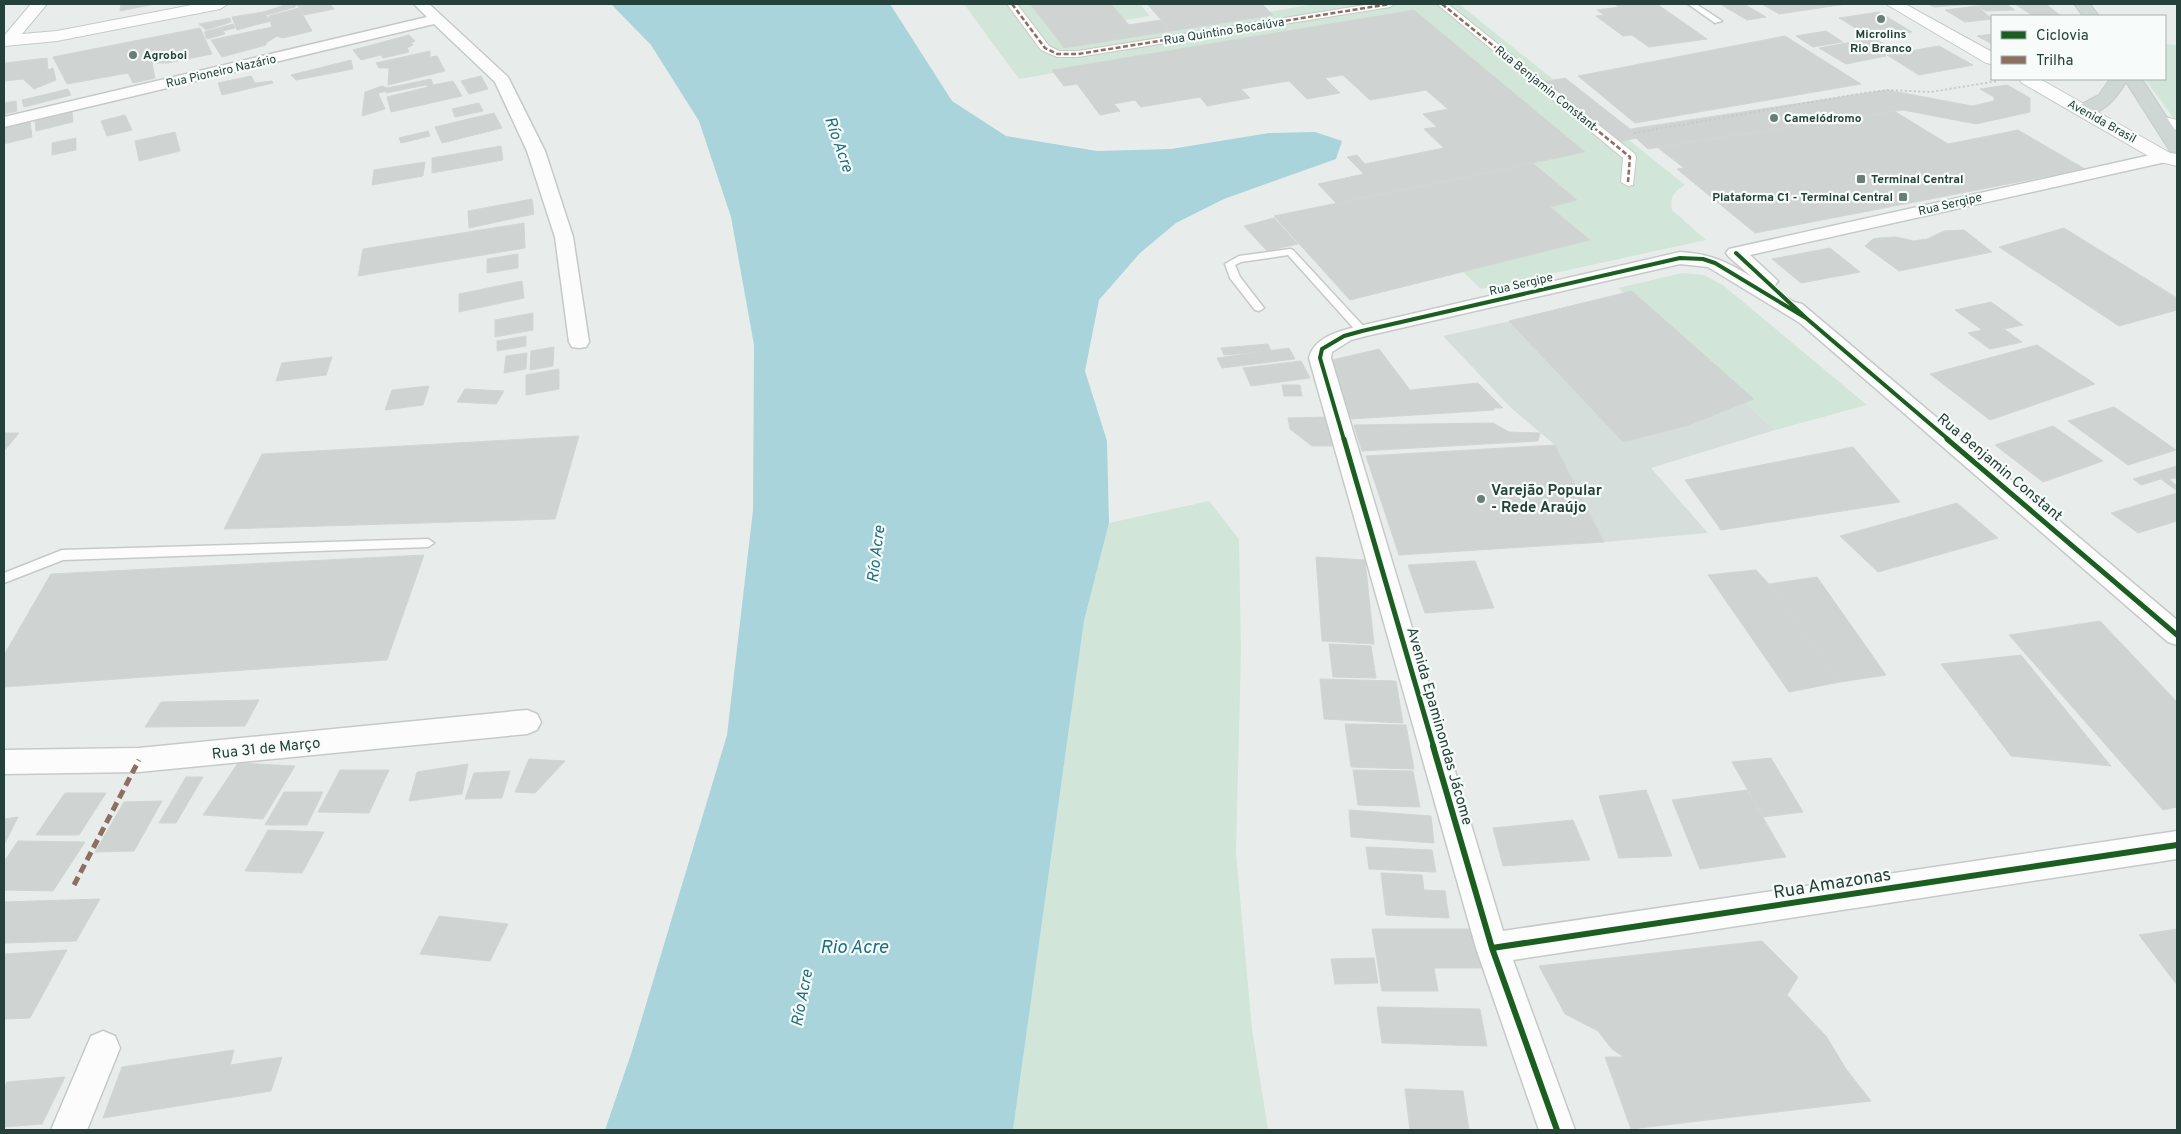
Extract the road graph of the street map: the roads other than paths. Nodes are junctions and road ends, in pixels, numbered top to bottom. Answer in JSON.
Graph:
{"nodes":[{"id":1,"x":39,"y":4,"type":"edge"},
{"id":2,"x":220,"y":4,"type":"edge"},
{"id":3,"x":421,"y":4,"type":"edge"},
{"id":4,"x":1012,"y":4,"type":"edge"},
{"id":5,"x":1390,"y":4,"type":"edge"},
{"id":6,"x":1442,"y":4,"type":"edge"},
{"id":7,"x":1692,"y":4,"type":"edge"},
{"id":8,"x":1894,"y":4,"type":"edge"},
{"id":9,"x":2082,"y":4,"type":"edge"},
{"id":10,"x":2090,"y":15,"type":"edge"},
{"id":11,"x":438,"y":20,"type":"junction"},
{"id":12,"x":1718,"y":21,"type":"dead end"},
{"id":13,"x":5,"y":42,"type":"edge"},
{"id":14,"x":1991,"y":58,"type":"edge"},
{"id":15,"x":2030,"y":80,"type":"edge"},
{"id":16,"x":2118,"y":80,"type":"edge"},
{"id":17,"x":2134,"y":80,"type":"edge"},
{"id":18,"x":2084,"y":110,"type":"junction"},
{"id":19,"x":4,"y":122,"type":"edge"},
{"id":20,"x":2169,"y":123,"type":"edge"},
{"id":21,"x":2173,"y":155,"type":"edge"},
{"id":22,"x":1628,"y":182,"type":"dead end"},
{"id":23,"x":1736,"y":253,"type":"joint"},
{"id":24,"x":1703,"y":259,"type":"joint"},
{"id":25,"x":1259,"y":308,"type":"dead end"},
{"id":26,"x":1806,"y":318,"type":"junction"},
{"id":27,"x":1353,"y":334,"type":"junction"},
{"id":28,"x":579,"y":342,"type":"dead end"},
{"id":29,"x":428,"y":543,"type":"dead end"},
{"id":30,"x":4,"y":578,"type":"edge"},
{"id":31,"x":2177,"y":635,"type":"edge"},
{"id":32,"x":528,"y":722,"type":"dead end"},
{"id":33,"x":4,"y":762,"type":"edge"},
{"id":34,"x":2177,"y":845,"type":"edge"},
{"id":35,"x":1492,"y":948,"type":"junction"},
{"id":36,"x":103,"y":1048,"type":"dead end"},
{"id":37,"x":69,"y":1130,"type":"edge"},
{"id":38,"x":1557,"y":1130,"type":"edge"}],
"edges":[{"from":1,"to":13,"type":"street"},
{"from":2,"to":13,"type":"street"},
{"from":3,"to":11,"type":"street"},
{"from":4,"to":5,"type":"street","name":"Rua Quintino Bocaiúva"},
{"from":6,"to":22,"type":"street","name":"Rua Benjamin Constant"},
{"from":7,"to":12,"type":"lane"},
{"from":8,"to":14,"type":"street"},
{"from":9,"to":10,"type":"main road"},
{"from":11,"to":19,"type":"street","name":"Rua Pioneiro Nazário"},
{"from":11,"to":28,"type":"street"},
{"from":15,"to":18,"type":"street","name":"Avenida Brasil"},
{"from":16,"to":18,"type":"main road"},
{"from":17,"to":20,"type":"main road"},
{"from":18,"to":21,"type":"street","name":"Avenida Brasil"},
{"from":20,"to":21,"type":"main road"},
{"from":21,"to":23,"type":"street","name":"Rua Sergipe"},
{"from":23,"to":26,"type":"street","name":"Rua Benjamin Constant"},
{"from":24,"to":26,"type":"street","name":"Rua Benjamin Constant"},
{"from":24,"to":27,"type":"street","name":"Rua Sergipe"},
{"from":25,"to":27,"type":"lane"},
{"from":26,"to":31,"type":"street","name":"Rua Benjamin Constant"},
{"from":27,"to":35,"type":"street","name":"Avenida Epaminondas Jácome"},
{"from":29,"to":30,"type":"lane"},
{"from":32,"to":33,"type":"street","name":"Rua 31 de Março"},
{"from":34,"to":35,"type":"street","name":"Rua Amazonas"},
{"from":35,"to":38,"type":"street","name":"Avenida Epaminondas Jácome"},
{"from":36,"to":37,"type":"street"}]}
